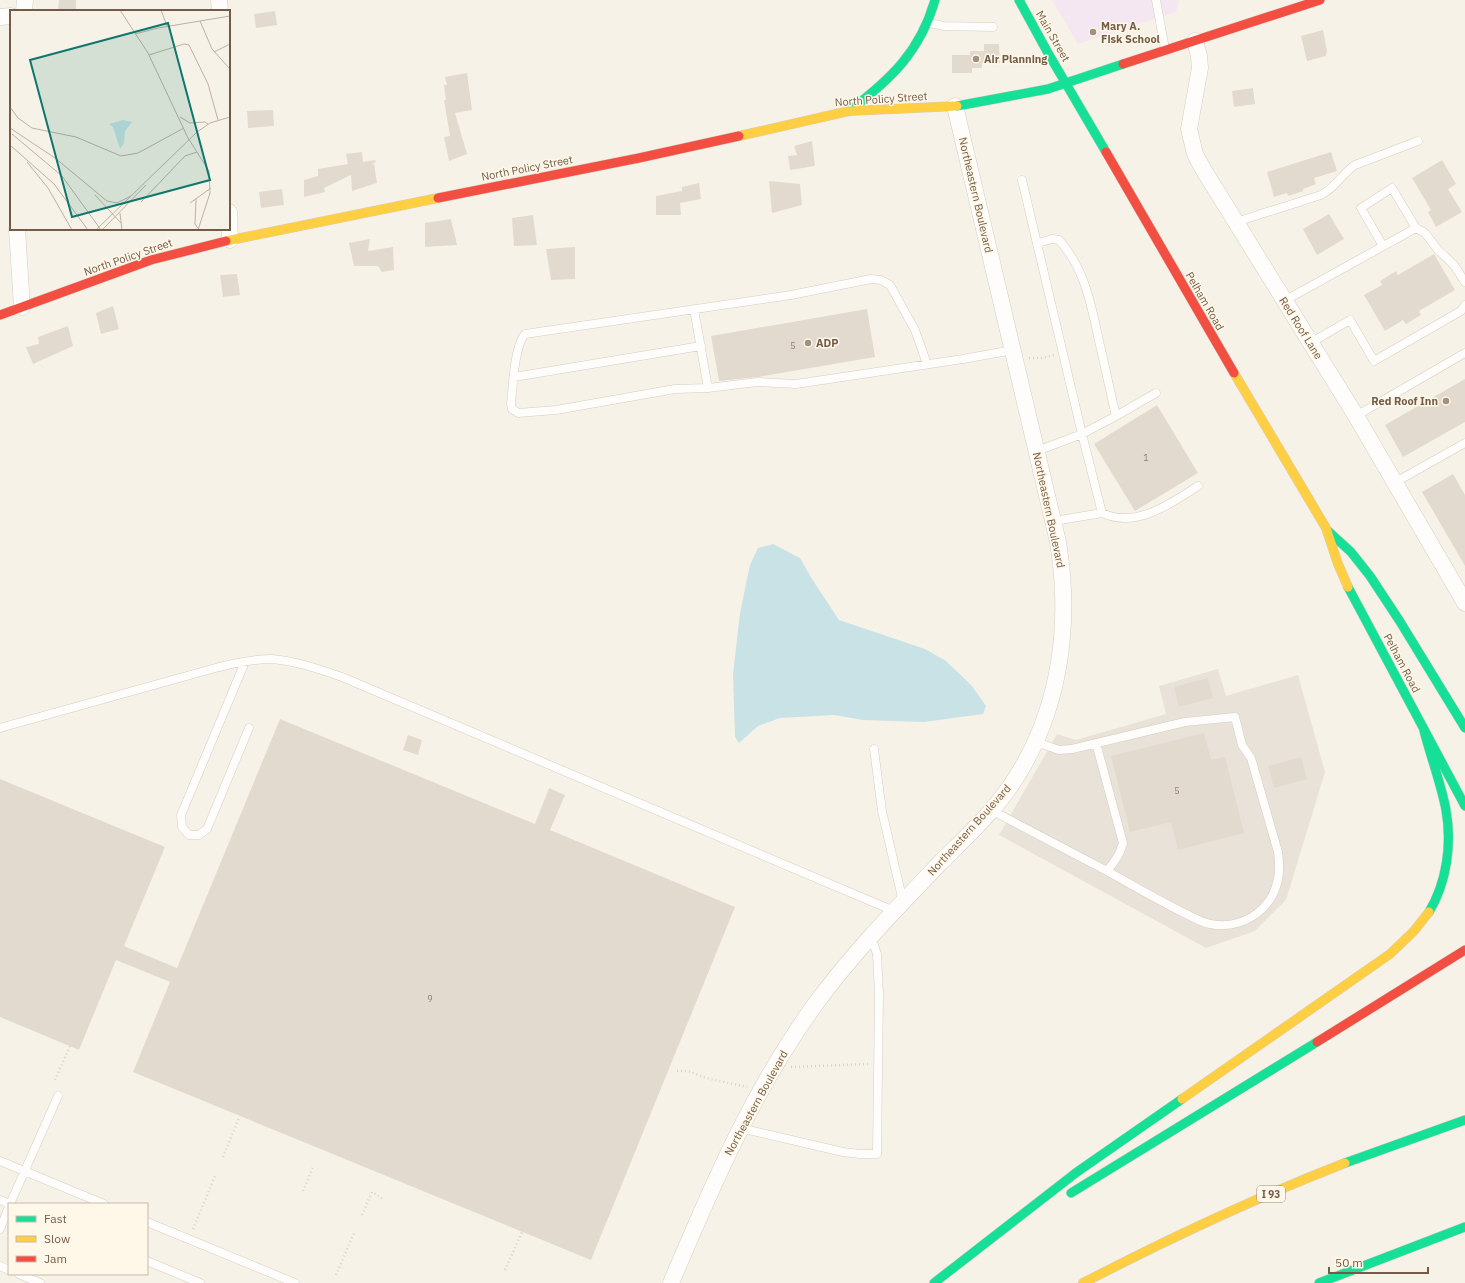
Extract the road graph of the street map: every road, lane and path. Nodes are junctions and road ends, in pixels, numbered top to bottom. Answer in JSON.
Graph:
{"nodes":[{"id":1,"x":25,"y":0,"type":"edge"},
{"id":2,"x":219,"y":0,"type":"edge"},
{"id":3,"x":934,"y":0,"type":"edge"},
{"id":4,"x":1019,"y":0,"type":"edge"},
{"id":5,"x":1156,"y":0,"type":"edge"},
{"id":6,"x":1320,"y":0,"type":"edge"},
{"id":7,"x":24,"y":10,"type":"edge"},
{"id":8,"x":220,"y":10,"type":"edge"},
{"id":9,"x":10,"y":16,"type":"edge"},
{"id":10,"x":0,"y":17,"type":"edge"},
{"id":11,"x":927,"y":22,"type":"junction"},
{"id":12,"x":993,"y":27,"type":"dead end"},
{"id":13,"x":1195,"y":41,"type":"junction"},
{"id":14,"x":1166,"y":50,"type":"junction"},
{"id":15,"x":1067,"y":84,"type":"junction"},
{"id":16,"x":955,"y":106,"type":"junction"},
{"id":17,"x":849,"y":111,"type":"junction"},
{"id":18,"x":1418,"y":141,"type":"dead end"},
{"id":19,"x":1022,"y":180,"type":"dead end"},
{"id":20,"x":1236,"y":222,"type":"junction"},
{"id":21,"x":1416,"y":228,"type":"junction"},
{"id":22,"x":17,"y":230,"type":"edge"},
{"id":23,"x":230,"y":230,"type":"edge"},
{"id":24,"x":230,"y":240,"type":"junction"},
{"id":25,"x":1038,"y":243,"type":"junction"},
{"id":26,"x":1383,"y":246,"type":"junction"},
{"id":27,"x":1465,"y":282,"type":"edge"},
{"id":28,"x":1284,"y":301,"type":"junction"},
{"id":29,"x":1465,"y":306,"type":"edge"},
{"id":30,"x":22,"y":307,"type":"junction"},
{"id":31,"x":694,"y":309,"type":"junction"},
{"id":32,"x":0,"y":315,"type":"edge"},
{"id":33,"x":1310,"y":343,"type":"junction"},
{"id":34,"x":701,"y":346,"type":"junction"},
{"id":35,"x":1465,"y":353,"type":"edge"},
{"id":36,"x":1020,"y":354,"type":"junction"},
{"id":37,"x":1041,"y":358,"type":"dead end"},
{"id":38,"x":928,"y":364,"type":"junction"},
{"id":39,"x":514,"y":377,"type":"junction"},
{"id":40,"x":708,"y":388,"type":"junction"},
{"id":41,"x":1156,"y":393,"type":"dead end"},
{"id":42,"x":1116,"y":416,"type":"junction"},
{"id":43,"x":1356,"y":416,"type":"junction"},
{"id":44,"x":1082,"y":434,"type":"junction"},
{"id":45,"x":1464,"y":446,"type":"edge"},
{"id":46,"x":1037,"y":451,"type":"junction"},
{"id":47,"x":1394,"y":483,"type":"junction"},
{"id":48,"x":1198,"y":486,"type":"dead end"},
{"id":49,"x":1102,"y":513,"type":"junction"},
{"id":50,"x":1054,"y":521,"type":"junction"},
{"id":51,"x":1326,"y":528,"type":"junction"},
{"id":52,"x":1465,"y":603,"type":"edge"},
{"id":53,"x":245,"y":662,"type":"junction"},
{"id":54,"x":1423,"y":727,"type":"junction"},
{"id":55,"x":0,"y":728,"type":"edge"},
{"id":56,"x":249,"y":728,"type":"dead end"},
{"id":57,"x":1465,"y":728,"type":"edge"},
{"id":58,"x":1036,"y":742,"type":"junction"},
{"id":59,"x":1096,"y":743,"type":"junction"},
{"id":60,"x":874,"y":748,"type":"dead end"},
{"id":61,"x":1465,"y":806,"type":"edge"},
{"id":62,"x":991,"y":810,"type":"junction"},
{"id":63,"x":1107,"y":871,"type":"junction"},
{"id":64,"x":898,"y":906,"type":"junction"},
{"id":65,"x":871,"y":936,"type":"junction"},
{"id":66,"x":1465,"y":950,"type":"edge"},
{"id":67,"x":70,"y":1046,"type":"dead end"},
{"id":68,"x":858,"y":1064,"type":"dead end"},
{"id":69,"x":790,"y":1068,"type":"dead end"},
{"id":70,"x":676,"y":1071,"type":"dead end"},
{"id":71,"x":55,"y":1080,"type":"dead end"},
{"id":72,"x":746,"y":1087,"type":"dead end"},
{"id":73,"x":58,"y":1096,"type":"dead end"},
{"id":74,"x":239,"y":1118,"type":"dead end"},
{"id":75,"x":1465,"y":1120,"type":"edge"},
{"id":76,"x":740,"y":1128,"type":"junction"},
{"id":77,"x":223,"y":1156,"type":"dead end"},
{"id":78,"x":0,"y":1161,"type":"edge"},
{"id":79,"x":313,"y":1167,"type":"dead end"},
{"id":80,"x":24,"y":1171,"type":"junction"},
{"id":81,"x":215,"y":1176,"type":"dead end"},
{"id":82,"x":303,"y":1191,"type":"dead end"},
{"id":83,"x":383,"y":1199,"type":"dead end"},
{"id":84,"x":1060,"y":1199,"type":"dead end"},
{"id":85,"x":11,"y":1203,"type":"edge"},
{"id":86,"x":102,"y":1203,"type":"edge"},
{"id":87,"x":1047,"y":1208,"type":"dead end"},
{"id":88,"x":8,"y":1210,"type":"edge"},
{"id":89,"x":362,"y":1215,"type":"dead end"},
{"id":90,"x":148,"y":1222,"type":"edge"},
{"id":91,"x":1465,"y":1227,"type":"edge"},
{"id":92,"x":0,"y":1229,"type":"edge"},
{"id":93,"x":194,"y":1229,"type":"dead end"},
{"id":94,"x":522,"y":1232,"type":"dead end"},
{"id":95,"x":354,"y":1233,"type":"dead end"},
{"id":96,"x":148,"y":1261,"type":"edge"},
{"id":97,"x":505,"y":1270,"type":"dead end"},
{"id":98,"x":21,"y":1275,"type":"edge"},
{"id":99,"x":336,"y":1275,"type":"dead end"},
{"id":100,"x":40,"y":1283,"type":"edge"},
{"id":101,"x":200,"y":1283,"type":"edge"},
{"id":102,"x":295,"y":1283,"type":"edge"},
{"id":103,"x":671,"y":1283,"type":"edge"},
{"id":104,"x":934,"y":1283,"type":"edge"},
{"id":105,"x":1083,"y":1283,"type":"edge"},
{"id":106,"x":1319,"y":1283,"type":"edge"}],
"edges":[{"from":1,"to":7,"type":"street"},
{"from":2,"to":8,"type":"street"},
{"from":3,"to":11,"type":"main road"},
{"from":4,"to":15,"type":"main road","name":"Main Street"},
{"from":5,"to":14,"type":"lane"},
{"from":6,"to":13,"type":"main road","name":"North Policy Street"},
{"from":9,"to":10,"type":"street"},
{"from":11,"to":12,"type":"lane"},
{"from":11,"to":17,"type":"main road"},
{"from":13,"to":14,"type":"main road","name":"North Policy Street"},
{"from":13,"to":20,"type":"street","name":"Red Roof Lane"},
{"from":14,"to":15,"type":"main road","name":"North Policy Street"},
{"from":15,"to":16,"type":"main road","name":"North Policy Street"},
{"from":15,"to":51,"type":"main road","name":"Pelham Road"},
{"from":16,"to":17,"type":"main road","name":"North Policy Street"},
{"from":16,"to":36,"type":"street","name":"Northeastern Boulevard"},
{"from":17,"to":24,"type":"main road","name":"North Policy Street"},
{"from":18,"to":20,"type":"lane"},
{"from":19,"to":25,"type":"lane"},
{"from":20,"to":28,"type":"street","name":"Red Roof Lane"},
{"from":21,"to":26,"type":"lane"},
{"from":21,"to":26,"type":"lane"},
{"from":21,"to":27,"type":"lane"},
{"from":22,"to":30,"type":"street"},
{"from":23,"to":24,"type":"street"},
{"from":24,"to":30,"type":"main road","name":"North Policy Street"},
{"from":25,"to":42,"type":"lane"},
{"from":25,"to":44,"type":"lane"},
{"from":26,"to":28,"type":"lane"},
{"from":28,"to":33,"type":"street","name":"Red Roof Lane"},
{"from":29,"to":33,"type":"lane"},
{"from":30,"to":32,"type":"main road","name":"North Policy Street"},
{"from":31,"to":34,"type":"lane"},
{"from":31,"to":38,"type":"lane"},
{"from":31,"to":39,"type":"lane"},
{"from":33,"to":43,"type":"street","name":"Red Roof Lane"},
{"from":34,"to":39,"type":"lane"},
{"from":34,"to":40,"type":"lane"},
{"from":35,"to":43,"type":"lane"},
{"from":36,"to":37,"type":"path"},
{"from":36,"to":38,"type":"lane"},
{"from":36,"to":46,"type":"street","name":"Northeastern Boulevard"},
{"from":38,"to":40,"type":"lane"},
{"from":39,"to":40,"type":"lane"},
{"from":41,"to":42,"type":"lane"},
{"from":42,"to":44,"type":"lane"},
{"from":43,"to":47,"type":"street","name":"Red Roof Lane"},
{"from":44,"to":46,"type":"lane"},
{"from":44,"to":49,"type":"lane"},
{"from":45,"to":47,"type":"lane"},
{"from":46,"to":50,"type":"street","name":"Northeastern Boulevard"},
{"from":47,"to":52,"type":"street","name":"Red Roof Lane"},
{"from":48,"to":49,"type":"lane"},
{"from":49,"to":50,"type":"lane"},
{"from":50,"to":58,"type":"street","name":"Northeastern Boulevard"},
{"from":51,"to":54,"type":"main road","name":"Pelham Road"},
{"from":51,"to":57,"type":"main road","name":"Pelham Road"},
{"from":53,"to":55,"type":"lane"},
{"from":53,"to":56,"type":"lane"},
{"from":53,"to":64,"type":"lane"},
{"from":54,"to":61,"type":"main road","name":"Pelham Road"},
{"from":54,"to":104,"type":"main road"},
{"from":58,"to":59,"type":"lane"},
{"from":58,"to":62,"type":"street","name":"Northeastern Boulevard"},
{"from":59,"to":63,"type":"lane"},
{"from":59,"to":63,"type":"lane"},
{"from":60,"to":64,"type":"lane"},
{"from":62,"to":63,"type":"lane"},
{"from":62,"to":64,"type":"street","name":"Northeastern Boulevard"},
{"from":64,"to":65,"type":"street","name":"Northeastern Boulevard"},
{"from":65,"to":76,"type":"street","name":"Northeastern Boulevard"},
{"from":65,"to":76,"type":"lane"},
{"from":66,"to":84,"type":"main road"},
{"from":67,"to":71,"type":"path"},
{"from":68,"to":69,"type":"path"},
{"from":70,"to":72,"type":"path"},
{"from":73,"to":80,"type":"lane"},
{"from":74,"to":77,"type":"path"},
{"from":75,"to":105,"type":"main road","number":"I 93"},
{"from":76,"to":103,"type":"street","name":"Northeastern Boulevard"},
{"from":78,"to":80,"type":"lane"},
{"from":79,"to":82,"type":"path"},
{"from":80,"to":85,"type":"lane"},
{"from":80,"to":86,"type":"lane"},
{"from":81,"to":93,"type":"path"},
{"from":83,"to":89,"type":"path"},
{"from":87,"to":104,"type":"main road"},
{"from":88,"to":92,"type":"lane"},
{"from":90,"to":102,"type":"lane"},
{"from":91,"to":106,"type":"main road"},
{"from":94,"to":97,"type":"path"},
{"from":95,"to":99,"type":"path"},
{"from":96,"to":101,"type":"lane"},
{"from":98,"to":100,"type":"lane"}]}
